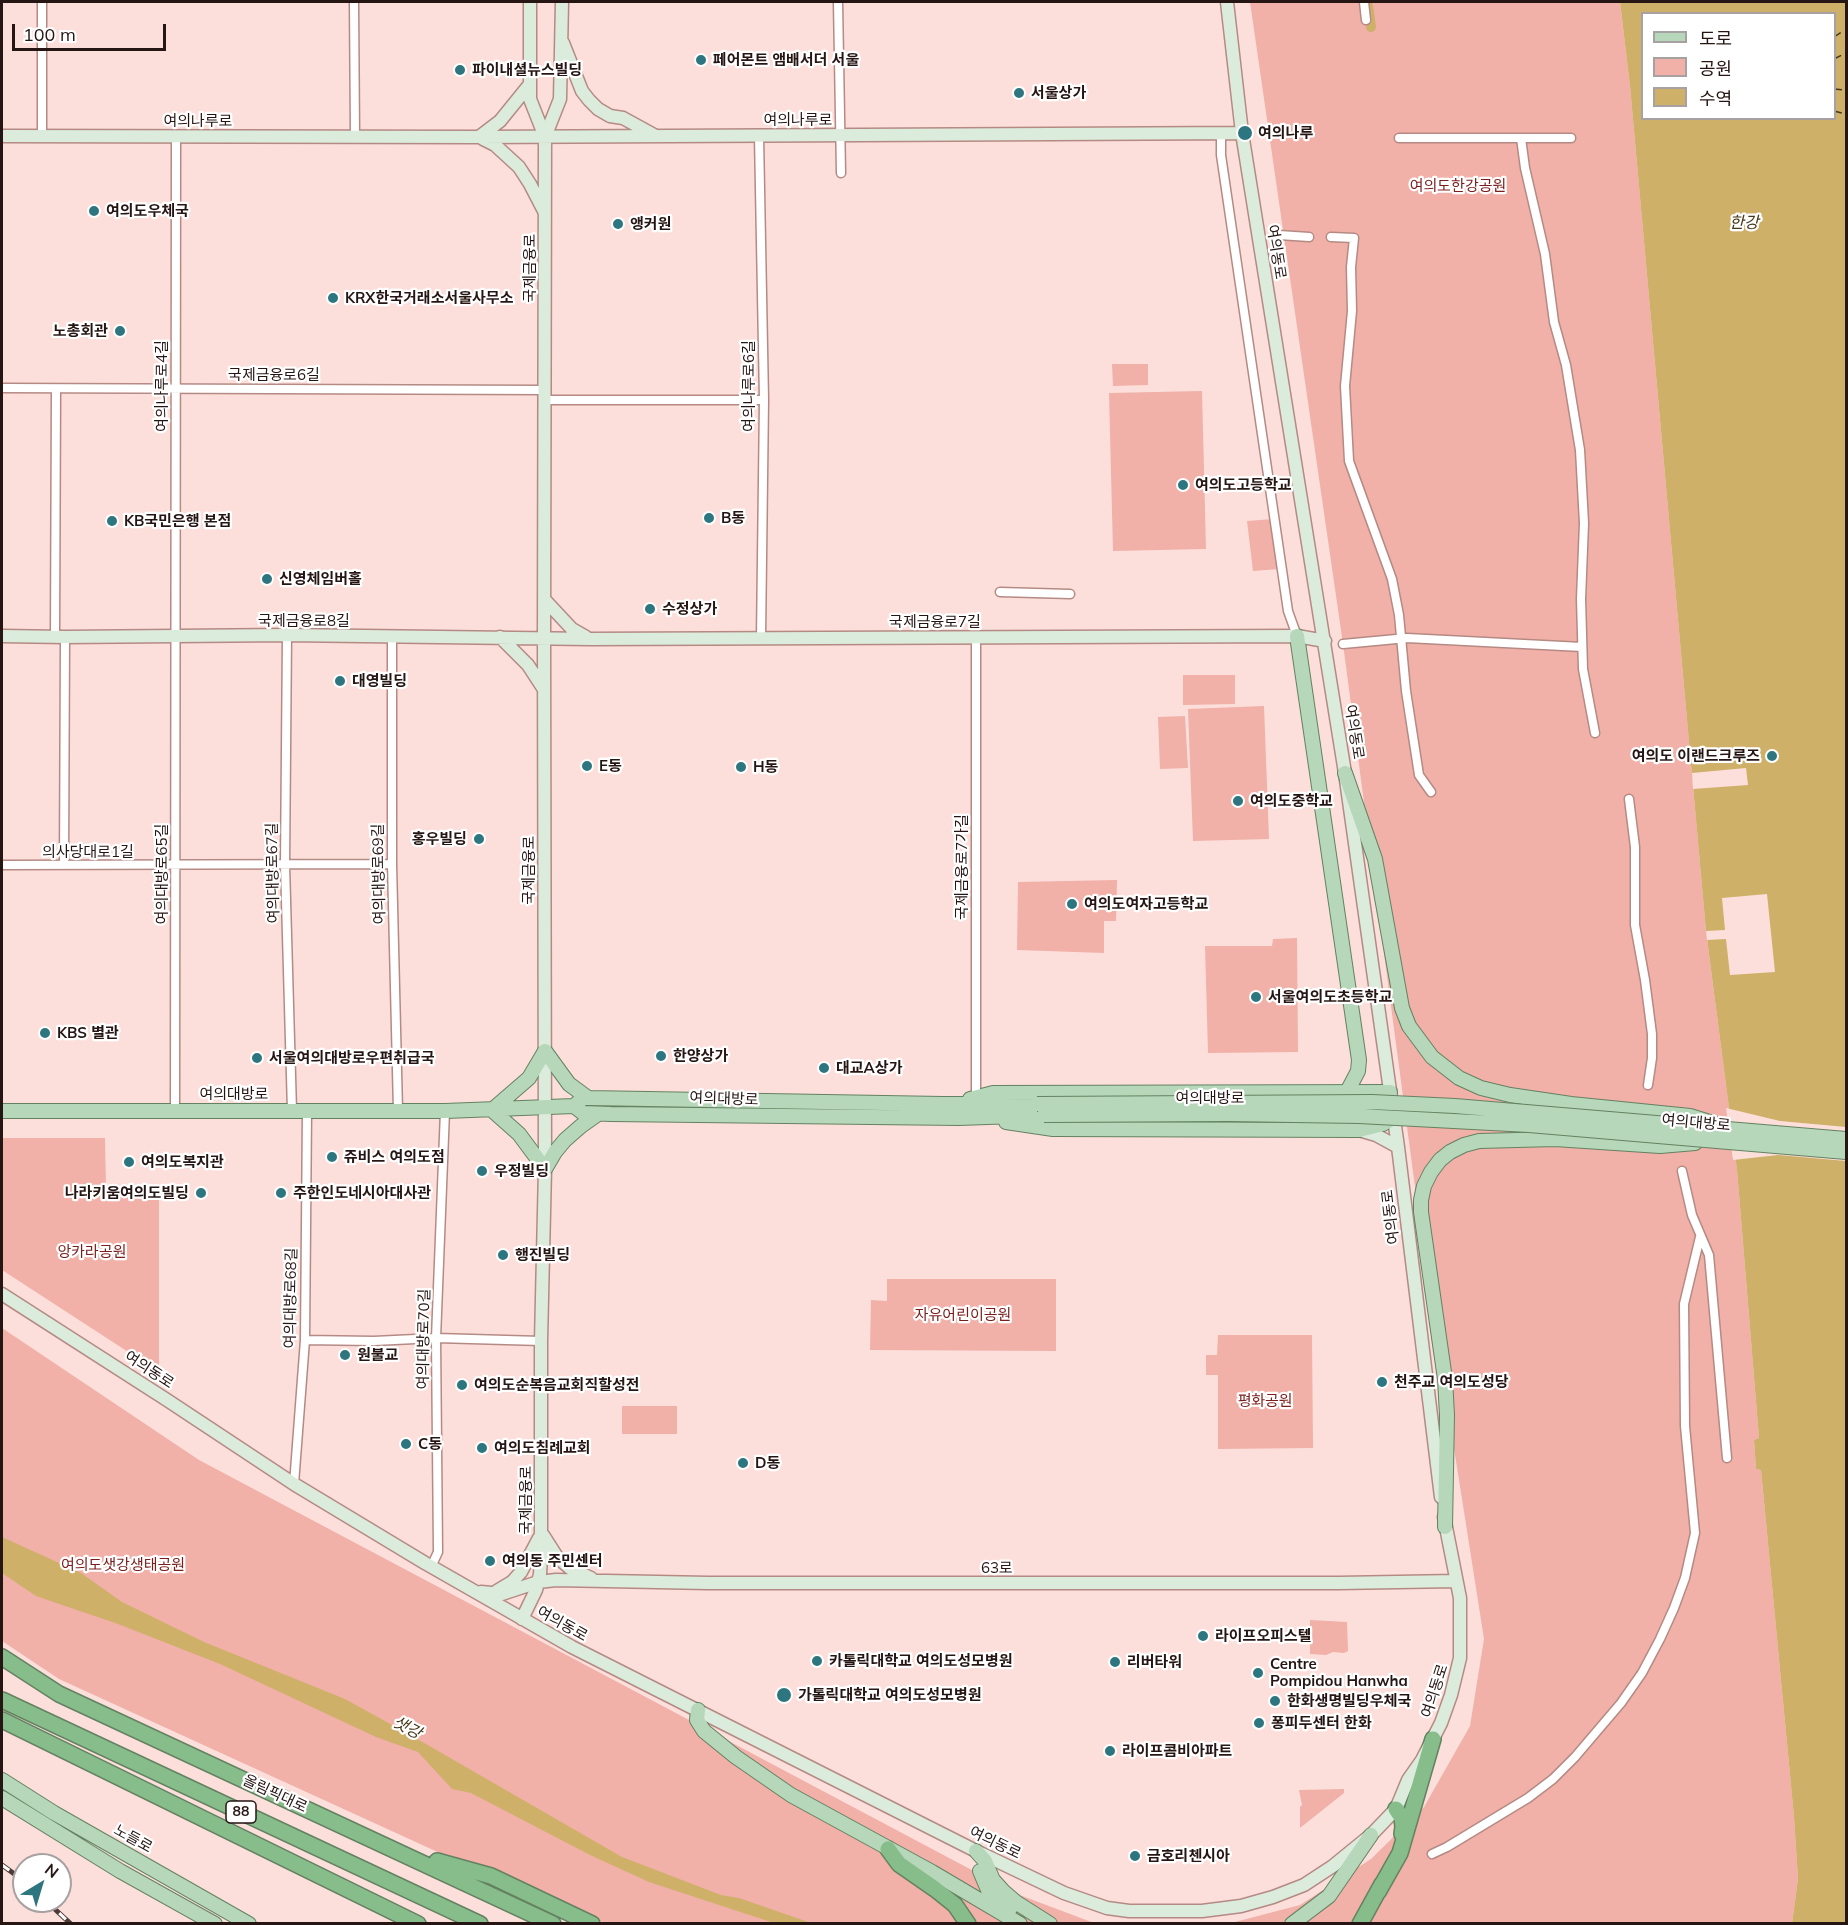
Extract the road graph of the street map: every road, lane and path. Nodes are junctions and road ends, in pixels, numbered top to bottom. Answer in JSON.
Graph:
{"nodes":[{"id":1,"x":42,"y":2,"type":"edge"},
{"id":2,"x":354,"y":2,"type":"edge"},
{"id":3,"x":530,"y":2,"type":"edge"},
{"id":4,"x":562,"y":2,"type":"edge"},
{"id":5,"x":838,"y":2,"type":"edge"},
{"id":6,"x":1227,"y":2,"type":"edge"},
{"id":7,"x":1364,"y":2,"type":"edge"},
{"id":8,"x":1366,"y":20,"type":"dead end"},
{"id":9,"x":562,"y":40,"type":"junction"},
{"id":10,"x":530,"y":84,"type":"junction"},
{"id":11,"x":1221,"y":133,"type":"junction"},
{"id":12,"x":1242,"y":133,"type":"junction"},
{"id":13,"x":759,"y":135,"type":"junction"},
{"id":14,"x":840,"y":135,"type":"junction"},
{"id":15,"x":2,"y":136,"type":"edge"},
{"id":16,"x":42,"y":136,"type":"junction"},
{"id":17,"x":176,"y":136,"type":"junction"},
{"id":18,"x":355,"y":136,"type":"junction"},
{"id":19,"x":655,"y":136,"type":"junction"},
{"id":20,"x":479,"y":137,"type":"junction"},
{"id":21,"x":545,"y":137,"type":"junction"},
{"id":22,"x":1399,"y":138,"type":"dead end"},
{"id":23,"x":1521,"y":138,"type":"junction"},
{"id":24,"x":1572,"y":138,"type":"dead end"},
{"id":25,"x":841,"y":173,"type":"dead end"},
{"id":26,"x":545,"y":214,"type":"junction"},
{"id":27,"x":1279,"y":235,"type":"dead end"},
{"id":28,"x":1309,"y":237,"type":"dead end"},
{"id":29,"x":1331,"y":237,"type":"dead end"},
{"id":30,"x":2,"y":388,"type":"edge"},
{"id":31,"x":176,"y":388,"type":"junction"},
{"id":32,"x":56,"y":389,"type":"junction"},
{"id":33,"x":545,"y":395,"type":"junction"},
{"id":34,"x":764,"y":400,"type":"junction"},
{"id":35,"x":1000,"y":592,"type":"dead end"},
{"id":36,"x":1070,"y":594,"type":"dead end"},
{"id":37,"x":544,"y":599,"type":"junction"},
{"id":38,"x":287,"y":635,"type":"junction"},
{"id":39,"x":2,"y":636,"type":"edge"},
{"id":40,"x":176,"y":636,"type":"junction"},
{"id":41,"x":392,"y":636,"type":"junction"},
{"id":42,"x":1298,"y":636,"type":"junction"},
{"id":43,"x":60,"y":637,"type":"junction"},
{"id":44,"x":500,"y":637,"type":"junction"},
{"id":45,"x":544,"y":637,"type":"junction"},
{"id":46,"x":761,"y":637,"type":"junction"},
{"id":47,"x":976,"y":638,"type":"junction"},
{"id":48,"x":1401,"y":638,"type":"junction"},
{"id":49,"x":590,"y":639,"type":"junction"},
{"id":50,"x":1325,"y":641,"type":"junction"},
{"id":51,"x":1343,"y":644,"type":"dead end"},
{"id":52,"x":1582,"y":647,"type":"junction"},
{"id":53,"x":544,"y":689,"type":"junction"},
{"id":54,"x":1595,"y":733,"type":"dead end"},
{"id":55,"x":1345,"y":773,"type":"junction"},
{"id":56,"x":1431,"y":792,"type":"dead end"},
{"id":57,"x":1629,"y":799,"type":"dead end"},
{"id":58,"x":392,"y":864,"type":"junction"},
{"id":59,"x":2,"y":865,"type":"edge"},
{"id":60,"x":176,"y":865,"type":"junction"},
{"id":61,"x":285,"y":865,"type":"junction"},
{"id":62,"x":64,"y":866,"type":"junction"},
{"id":63,"x":545,"y":1051,"type":"junction"},
{"id":64,"x":1648,"y":1085,"type":"dead end"},
{"id":65,"x":1347,"y":1092,"type":"junction"},
{"id":66,"x":1390,"y":1092,"type":"junction"},
{"id":67,"x":976,"y":1097,"type":"junction"},
{"id":68,"x":588,"y":1098,"type":"junction"},
{"id":69,"x":954,"y":1104,"type":"junction"},
{"id":70,"x":574,"y":1106,"type":"junction"},
{"id":71,"x":545,"y":1107,"type":"junction"},
{"id":72,"x":1040,"y":1109,"type":"junction"},
{"id":73,"x":492,"y":1110,"type":"junction"},
{"id":74,"x":2,"y":1111,"type":"edge"},
{"id":75,"x":174,"y":1111,"type":"junction"},
{"id":76,"x":292,"y":1111,"type":"junction"},
{"id":77,"x":307,"y":1111,"type":"junction"},
{"id":78,"x":398,"y":1111,"type":"junction"},
{"id":79,"x":445,"y":1111,"type":"junction"},
{"id":80,"x":598,"y":1114,"type":"junction"},
{"id":81,"x":971,"y":1117,"type":"junction"},
{"id":82,"x":1394,"y":1118,"type":"junction"},
{"id":83,"x":1727,"y":1128,"type":"junction"},
{"id":84,"x":1359,"y":1130,"type":"junction"},
{"id":85,"x":1846,"y":1139,"type":"edge"},
{"id":86,"x":1714,"y":1141,"type":"junction"},
{"id":87,"x":1398,"y":1147,"type":"junction"},
{"id":88,"x":1846,"y":1152,"type":"edge"},
{"id":89,"x":545,"y":1169,"type":"junction"},
{"id":90,"x":1682,"y":1172,"type":"dead end"},
{"id":91,"x":1700,"y":1237,"type":"junction"},
{"id":92,"x":2,"y":1294,"type":"edge"},
{"id":93,"x":436,"y":1338,"type":"junction"},
{"id":94,"x":305,"y":1340,"type":"junction"},
{"id":95,"x":541,"y":1341,"type":"junction"},
{"id":96,"x":1726,"y":1458,"type":"dead end"},
{"id":97,"x":294,"y":1484,"type":"junction"},
{"id":98,"x":1445,"y":1527,"type":"junction"},
{"id":99,"x":541,"y":1532,"type":"junction"},
{"id":100,"x":432,"y":1567,"type":"junction"},
{"id":101,"x":599,"y":1581,"type":"junction"},
{"id":102,"x":1456,"y":1581,"type":"junction"},
{"id":103,"x":538,"y":1582,"type":"junction"},
{"id":104,"x":473,"y":1590,"type":"junction"},
{"id":105,"x":522,"y":1619,"type":"junction"},
{"id":106,"x":2,"y":1657,"type":"edge"},
{"id":107,"x":2,"y":1700,"type":"edge"},
{"id":108,"x":698,"y":1710,"type":"junction"},
{"id":109,"x":2,"y":1720,"type":"edge"},
{"id":110,"x":1433,"y":1739,"type":"junction"},
{"id":111,"x":2,"y":1780,"type":"edge"},
{"id":112,"x":2,"y":1798,"type":"edge"},
{"id":113,"x":1396,"y":1809,"type":"junction"},
{"id":114,"x":1371,"y":1835,"type":"junction"},
{"id":115,"x":394,"y":1848,"type":"junction"},
{"id":116,"x":888,"y":1849,"type":"junction"},
{"id":117,"x":976,"y":1851,"type":"junction"},
{"id":118,"x":1432,"y":1854,"type":"dead end"},
{"id":119,"x":1378,"y":1892,"type":"junction"},
{"id":120,"x":394,"y":1912,"type":"junction"},
{"id":121,"x":215,"y":1923,"type":"edge"},
{"id":122,"x":249,"y":1923,"type":"edge"},
{"id":123,"x":406,"y":1923,"type":"edge"},
{"id":124,"x":418,"y":1923,"type":"edge"},
{"id":125,"x":480,"y":1923,"type":"edge"},
{"id":126,"x":553,"y":1923,"type":"edge"},
{"id":127,"x":592,"y":1923,"type":"edge"},
{"id":128,"x":968,"y":1923,"type":"edge"},
{"id":129,"x":1020,"y":1923,"type":"edge"},
{"id":130,"x":1032,"y":1923,"type":"edge"},
{"id":131,"x":1050,"y":1923,"type":"edge"},
{"id":132,"x":1292,"y":1923,"type":"edge"},
{"id":133,"x":1360,"y":1923,"type":"edge"}],
"edges":[{"from":1,"to":16,"type":"street"},
{"from":2,"to":18,"type":"street"},
{"from":3,"to":10,"type":"street","name":"국제금융로"},
{"from":4,"to":9,"type":"street","name":"국제금융로"},
{"from":5,"to":14,"type":"street"},
{"from":6,"to":12,"type":"street","name":"여의동로"},
{"from":7,"to":8,"type":"street"},
{"from":9,"to":19,"type":"street"},
{"from":9,"to":21,"type":"street","name":"국제금융로"},
{"from":10,"to":20,"type":"street"},
{"from":10,"to":21,"type":"street","name":"국제금융로"},
{"from":11,"to":12,"type":"street","name":"여의나루로"},
{"from":11,"to":14,"type":"street","name":"여의나루로"},
{"from":11,"to":42,"type":"street"},
{"from":12,"to":50,"type":"street","name":"여의동로"},
{"from":13,"to":14,"type":"street","name":"여의나루로"},
{"from":13,"to":19,"type":"street","name":"여의나루로"},
{"from":13,"to":34,"type":"street","name":"여의나루로6길"},
{"from":14,"to":25,"type":"street"},
{"from":15,"to":16,"type":"street","name":"여의나루로"},
{"from":16,"to":17,"type":"street","name":"여의나루로"},
{"from":17,"to":18,"type":"street","name":"여의나루로"},
{"from":17,"to":31,"type":"street","name":"여의나루로4길"},
{"from":18,"to":20,"type":"street","name":"여의나루로"},
{"from":19,"to":21,"type":"street","name":"여의나루로"},
{"from":20,"to":21,"type":"street","name":"여의나루로"},
{"from":20,"to":26,"type":"street"},
{"from":21,"to":26,"type":"street","name":"국제금융로"},
{"from":22,"to":23,"type":"street"},
{"from":23,"to":24,"type":"street"},
{"from":23,"to":52,"type":"street"},
{"from":26,"to":33,"type":"street","name":"국제금융로"},
{"from":27,"to":28,"type":"street"},
{"from":29,"to":48,"type":"street"},
{"from":30,"to":32,"type":"street","name":"국제금융로6길"},
{"from":31,"to":32,"type":"street","name":"국제금융로6길"},
{"from":31,"to":33,"type":"street","name":"국제금융로6길"},
{"from":31,"to":40,"type":"street","name":"여의나루로4길"},
{"from":32,"to":43,"type":"street"},
{"from":33,"to":34,"type":"street"},
{"from":33,"to":37,"type":"street","name":"국제금융로"},
{"from":34,"to":46,"type":"street","name":"여의나루로6길"},
{"from":35,"to":36,"type":"street"},
{"from":37,"to":45,"type":"street","name":"국제금융로"},
{"from":37,"to":49,"type":"street"},
{"from":38,"to":40,"type":"street","name":"국제금융로8길"},
{"from":38,"to":41,"type":"street","name":"국제금융로8길"},
{"from":38,"to":61,"type":"street","name":"여의대방로67길"},
{"from":39,"to":43,"type":"street","name":"국제금융로8길"},
{"from":40,"to":43,"type":"street","name":"국제금융로8길"},
{"from":40,"to":60,"type":"street","name":"여의대방로65길"},
{"from":41,"to":44,"type":"street","name":"국제금융로8길"},
{"from":41,"to":58,"type":"street","name":"여의대방로69길"},
{"from":42,"to":47,"type":"street","name":"국제금융로7길"},
{"from":42,"to":50,"type":"street","name":"국제금융로7길"},
{"from":42,"to":65,"type":"main road"},
{"from":43,"to":62,"type":"street"},
{"from":44,"to":45,"type":"street","name":"국제금융로8길"},
{"from":44,"to":53,"type":"street"},
{"from":45,"to":49,"type":"street","name":"국제금융로7길"},
{"from":45,"to":53,"type":"street","name":"국제금융로"},
{"from":46,"to":47,"type":"street","name":"국제금융로7길"},
{"from":46,"to":49,"type":"street","name":"국제금융로7길"},
{"from":47,"to":67,"type":"street","name":"국제금융로7가길"},
{"from":48,"to":51,"type":"street"},
{"from":48,"to":52,"type":"street"},
{"from":48,"to":56,"type":"street"},
{"from":50,"to":55,"type":"street","name":"여의동로"},
{"from":52,"to":54,"type":"street"},
{"from":53,"to":63,"type":"street","name":"국제금융로"},
{"from":55,"to":66,"type":"street","name":"여의동로"},
{"from":55,"to":83,"type":"main road","bridge":true},
{"from":57,"to":64,"type":"street"},
{"from":58,"to":61,"type":"street","name":"의사당대로1길"},
{"from":58,"to":78,"type":"street","name":"여의대방로69길"},
{"from":59,"to":62,"type":"street","name":"의사당대로1길"},
{"from":60,"to":61,"type":"street","name":"의사당대로1길"},
{"from":60,"to":62,"type":"street","name":"의사당대로1길"},
{"from":60,"to":75,"type":"street","name":"여의대방로65길"},
{"from":61,"to":76,"type":"street","name":"여의대방로67길"},
{"from":63,"to":68,"type":"main road"},
{"from":63,"to":71,"type":"street","name":"국제금융로"},
{"from":63,"to":73,"type":"main road"},
{"from":65,"to":66,"type":"main road"},
{"from":65,"to":67,"type":"main road"},
{"from":66,"to":82,"type":"street","name":"여의동로"},
{"from":67,"to":69,"type":"main road"},
{"from":68,"to":69,"type":"main road","name":"여의대방로"},
{"from":68,"to":70,"type":"main road","name":"여의대방로"},
{"from":69,"to":72,"type":"main road","name":"여의대방로"},
{"from":70,"to":71,"type":"main road","name":"여의대방로"},
{"from":70,"to":80,"type":"main road","name":"여의대방로"},
{"from":71,"to":73,"type":"main road","name":"여의대방로"},
{"from":71,"to":89,"type":"street","name":"국제금융로"},
{"from":72,"to":81,"type":"main road","name":"여의대방로"},
{"from":72,"to":83,"type":"main road","bridge":true},
{"from":72,"to":86,"type":"main road","name":"여의대방로","bridge":true},
{"from":73,"to":79,"type":"main road","name":"여의대방로"},
{"from":73,"to":89,"type":"main road"},
{"from":74,"to":75,"type":"main road","name":"여의대방로"},
{"from":75,"to":76,"type":"main road","name":"여의대방로"},
{"from":76,"to":77,"type":"main road","name":"여의대방로"},
{"from":77,"to":78,"type":"main road","name":"여의대방로"},
{"from":77,"to":94,"type":"street","name":"여의대방로68길"},
{"from":78,"to":79,"type":"main road","name":"여의대방로"},
{"from":79,"to":93,"type":"street","name":"여의대방로70길"},
{"from":80,"to":81,"type":"main road","name":"여의대방로"},
{"from":80,"to":89,"type":"main road"},
{"from":81,"to":84,"type":"main road"},
{"from":82,"to":84,"type":"main road"},
{"from":82,"to":87,"type":"street","name":"여의동로"},
{"from":83,"to":85,"type":"main road","bridge":true},
{"from":84,"to":87,"type":"street"},
{"from":86,"to":88,"type":"main road","name":"여의대방로","bridge":true},
{"from":86,"to":98,"type":"main road","bridge":true},
{"from":87,"to":98,"type":"street","name":"여의동로"},
{"from":89,"to":95,"type":"street","name":"국제금융로"},
{"from":90,"to":91,"type":"street"},
{"from":91,"to":96,"type":"street"},
{"from":91,"to":118,"type":"street"},
{"from":92,"to":97,"type":"street","name":"여의동로"},
{"from":93,"to":94,"type":"street"},
{"from":93,"to":95,"type":"street"},
{"from":93,"to":100,"type":"street","name":"여의대방로70길"},
{"from":94,"to":97,"type":"street","name":"여의대방로68길"},
{"from":95,"to":99,"type":"street","name":"국제금융로"},
{"from":97,"to":100,"type":"street","name":"여의동로"},
{"from":98,"to":102,"type":"street","name":"여의동로"},
{"from":99,"to":101,"type":"street"},
{"from":99,"to":103,"type":"street","name":"국제금융로"},
{"from":99,"to":104,"type":"street"},
{"from":100,"to":104,"type":"street","name":"여의동로"},
{"from":101,"to":102,"type":"street","name":"63로"},
{"from":101,"to":103,"type":"street","name":"63로"},
{"from":102,"to":110,"type":"street","name":"여의동로"},
{"from":103,"to":104,"type":"street","name":"63로"},
{"from":103,"to":105,"type":"street","name":"국제금융로"},
{"from":104,"to":105,"type":"street","name":"여의동로"},
{"from":105,"to":108,"type":"street","name":"여의동로"},
{"from":106,"to":115,"type":"highway","name":"올림픽대로","number":"88"},
{"from":107,"to":125,"type":"highway","name":"올림픽대로","number":"88"},
{"from":108,"to":116,"type":"main road"},
{"from":108,"to":117,"type":"street","name":"여의동로"},
{"from":109,"to":120,"type":"highway"},
{"from":110,"to":113,"type":"street","name":"여의동로"},
{"from":110,"to":119,"type":"highway"},
{"from":111,"to":122,"type":"main road","name":"노들로"},
{"from":112,"to":121,"type":"main road"},
{"from":113,"to":114,"type":"street","name":"여의동로"},
{"from":113,"to":119,"type":"highway"},
{"from":114,"to":117,"type":"street","name":"여의동로"},
{"from":114,"to":132,"type":"main road"},
{"from":115,"to":126,"type":"highway","name":"올림픽대로","number":"88"},
{"from":115,"to":127,"type":"highway"},
{"from":116,"to":128,"type":"highway"},
{"from":116,"to":129,"type":"main road"},
{"from":117,"to":130,"type":"main road"},
{"from":117,"to":131,"type":"main road"},
{"from":119,"to":133,"type":"highway"},
{"from":120,"to":123,"type":"highway"},
{"from":120,"to":124,"type":"highway"}]}
